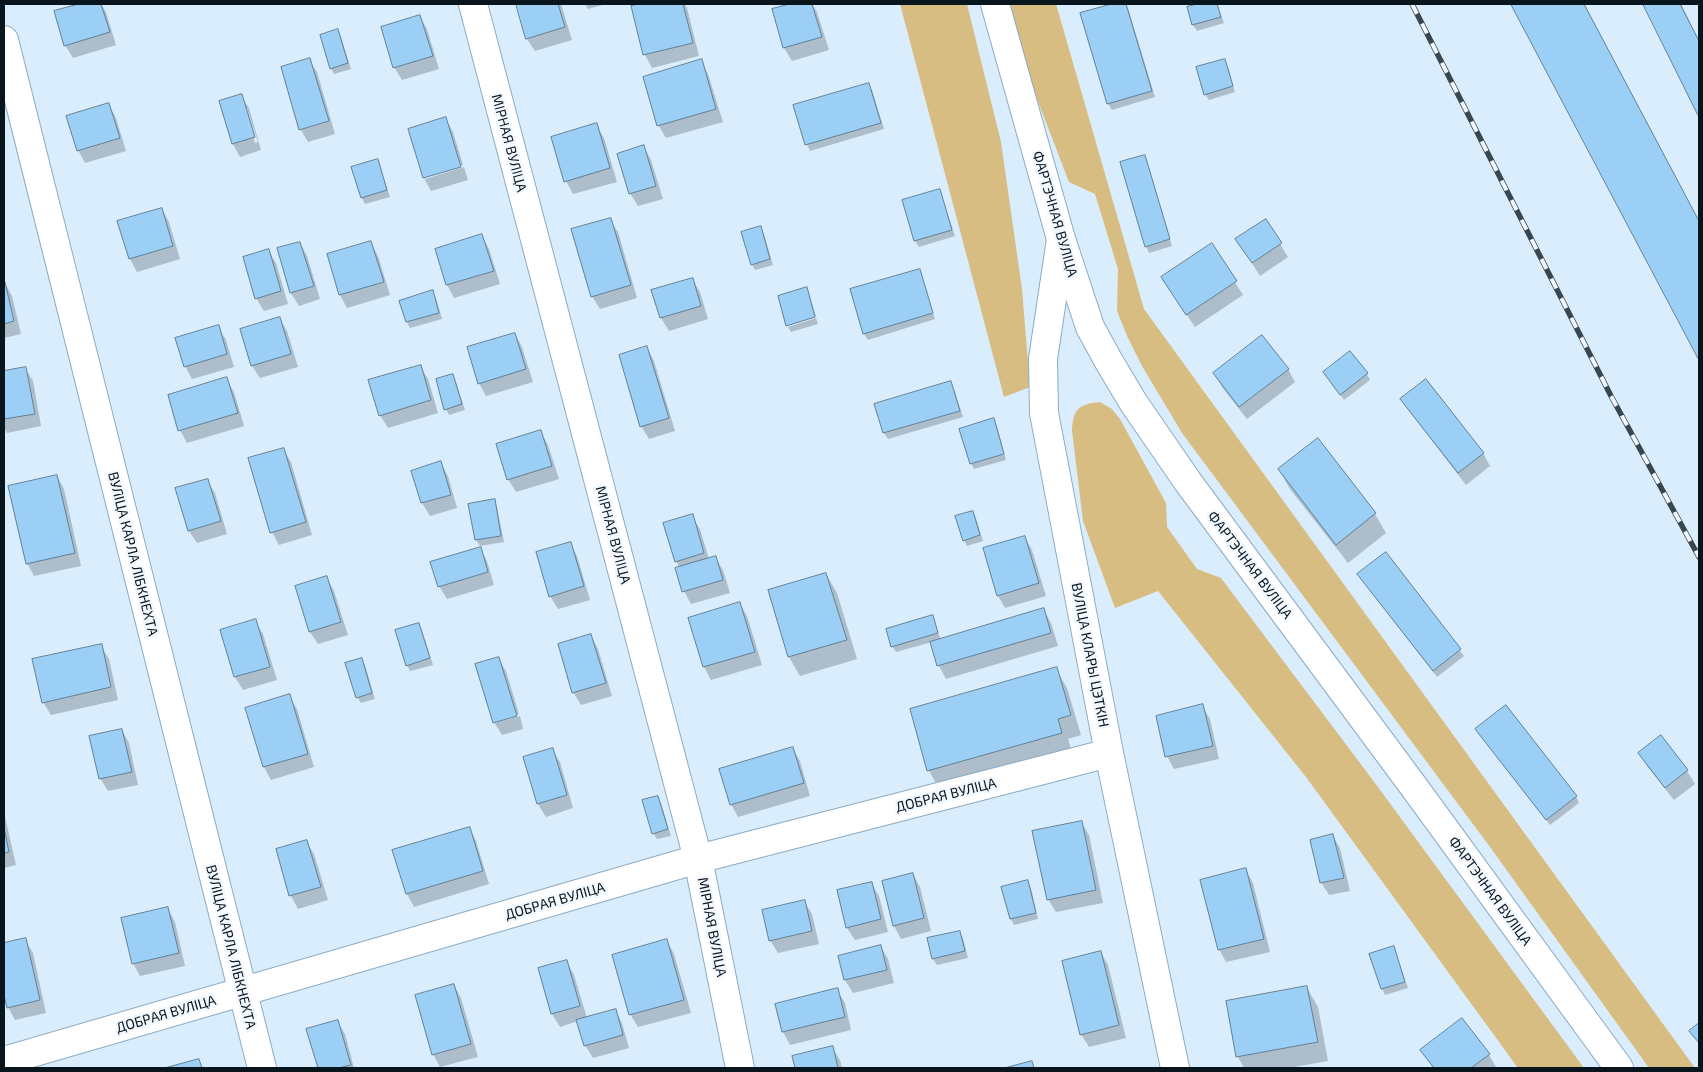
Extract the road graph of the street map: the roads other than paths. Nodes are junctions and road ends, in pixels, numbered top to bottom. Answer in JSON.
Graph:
{"nodes":[{"id":1,"x":473,"y":4,"type":"edge"},
{"id":2,"x":995,"y":4,"type":"edge"},
{"id":3,"x":4,"y":40,"type":"edge"},
{"id":4,"x":1061,"y":239,"type":"junction"},
{"id":5,"x":1109,"y":753,"type":"junction"},
{"id":6,"x":698,"y":859,"type":"junction"},
{"id":7,"x":243,"y":992,"type":"junction"},
{"id":8,"x":4,"y":1061,"type":"edge"},
{"id":9,"x":262,"y":1068,"type":"edge"},
{"id":10,"x":740,"y":1068,"type":"edge"},
{"id":11,"x":1175,"y":1068,"type":"edge"},
{"id":12,"x":1619,"y":1068,"type":"edge"}],
"edges":[{"from":1,"to":6,"type":"street","name":"МІРНАЯ ВУЛІЦА"},
{"from":2,"to":4,"type":"street","name":"ФАРТЭЧНАЯ ВУЛІЦА"},
{"from":3,"to":7,"type":"street","name":"ВУЛІЦА КАРЛА ЛІБКНЕХТА"},
{"from":4,"to":5,"type":"street","name":"ВУЛІЦА КЛАРЫ ЦЭТКІН"},
{"from":4,"to":12,"type":"street","name":"ФАРТЭЧНАЯ ВУЛІЦА"},
{"from":5,"to":6,"type":"street","name":"ДОБРАЯ ВУЛІЦА"},
{"from":5,"to":11,"type":"street","name":"ВУЛІЦА КЛАРЫ ЦЭТКІН"},
{"from":6,"to":7,"type":"street","name":"ДОБРАЯ ВУЛІЦА"},
{"from":6,"to":10,"type":"street","name":"МІРНАЯ ВУЛІЦА"},
{"from":7,"to":8,"type":"street","name":"ДОБРАЯ ВУЛІЦА"},
{"from":7,"to":9,"type":"street","name":"ВУЛІЦА КАРЛА ЛІБКНЕХТА"}]}
